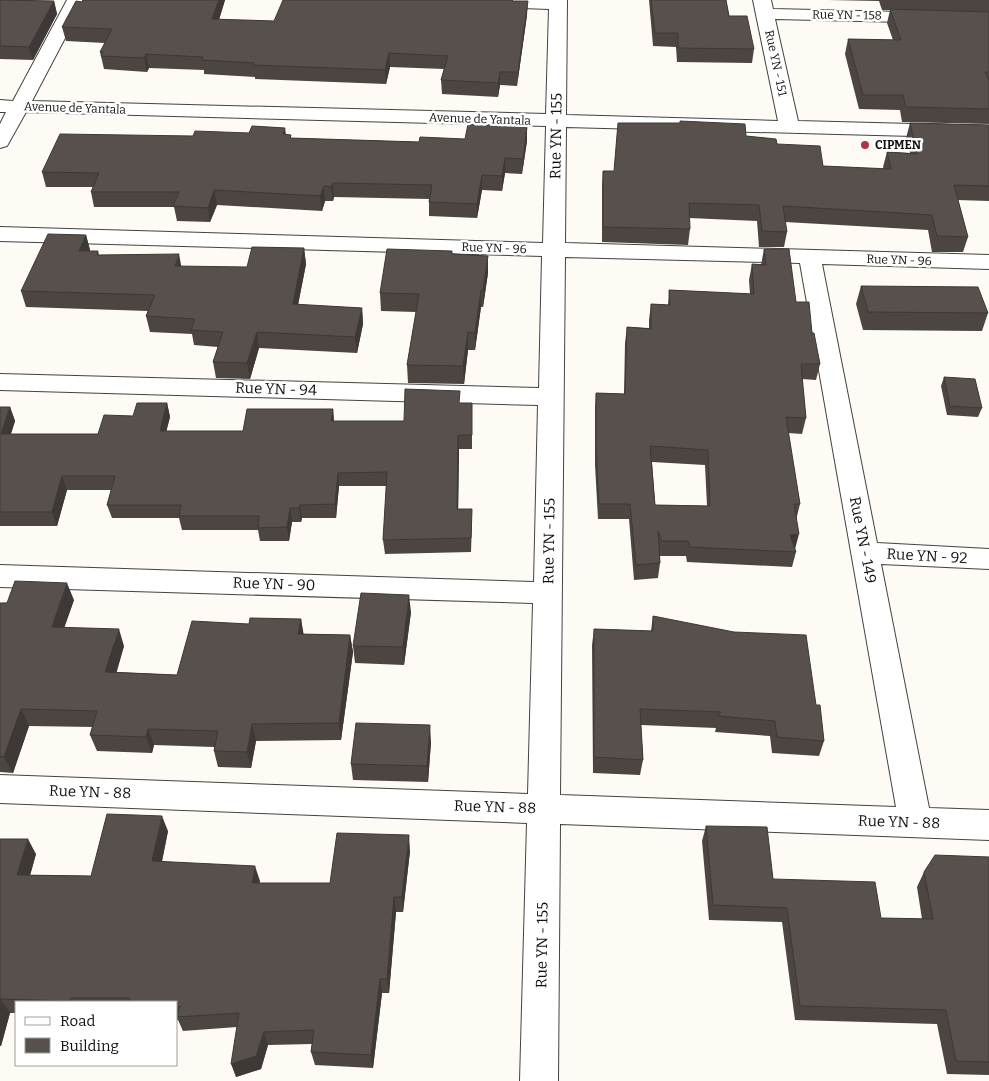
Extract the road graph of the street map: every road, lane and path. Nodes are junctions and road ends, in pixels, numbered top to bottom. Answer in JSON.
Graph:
{"nodes":[{"id":1,"x":76,"y":0,"type":"edge"},
{"id":2,"x":913,"y":0,"type":"edge"},
{"id":3,"x":471,"y":2,"type":"edge"},
{"id":4,"x":558,"y":2,"type":"edge"},
{"id":5,"x":763,"y":7,"type":"edge"},
{"id":6,"x":919,"y":17,"type":"junction"},
{"id":7,"x":989,"y":19,"type":"edge"},
{"id":8,"x":9,"y":106,"type":"edge"},
{"id":9,"x":556,"y":121,"type":"junction"},
{"id":10,"x":790,"y":127,"type":"junction"},
{"id":11,"x":989,"y":132,"type":"edge"},
{"id":12,"x":0,"y":142,"type":"edge"},
{"id":13,"x":0,"y":234,"type":"edge"},
{"id":14,"x":554,"y":250,"type":"junction"},
{"id":15,"x":810,"y":257,"type":"junction"},
{"id":16,"x":989,"y":262,"type":"edge"},
{"id":17,"x":0,"y":382,"type":"edge"},
{"id":18,"x":551,"y":397,"type":"junction"},
{"id":19,"x":865,"y":553,"type":"junction"},
{"id":20,"x":989,"y":559,"type":"edge"},
{"id":21,"x":0,"y":576,"type":"edge"},
{"id":22,"x":548,"y":593,"type":"junction"},
{"id":23,"x":0,"y":789,"type":"edge"},
{"id":24,"x":544,"y":809,"type":"junction"},
{"id":25,"x":916,"y":822,"type":"junction"},
{"id":26,"x":989,"y":825,"type":"edge"},
{"id":27,"x":540,"y":1081,"type":"edge"}],
"edges":[{"from":1,"to":8,"type":"street"},
{"from":2,"to":6,"type":"street"},
{"from":3,"to":4,"type":"street"},
{"from":4,"to":9,"type":"street","name":"Rue YN - 155"},
{"from":5,"to":6,"type":"street","name":"Rue YN - 158"},
{"from":5,"to":10,"type":"street","name":"Rue YN - 151"},
{"from":6,"to":7,"type":"street","name":"Rue YN - 158"},
{"from":8,"to":9,"type":"street","name":"Avenue de Yantala"},
{"from":8,"to":12,"type":"street"},
{"from":9,"to":10,"type":"street","name":"Avenue de Yantala"},
{"from":9,"to":14,"type":"street","name":"Rue YN - 155"},
{"from":10,"to":11,"type":"street","name":"Avenue de Yantala"},
{"from":13,"to":14,"type":"street","name":"Rue YN - 96"},
{"from":14,"to":15,"type":"street","name":"Rue YN - 96"},
{"from":14,"to":18,"type":"street","name":"Rue YN - 155"},
{"from":15,"to":16,"type":"street","name":"Rue YN - 96"},
{"from":15,"to":19,"type":"street","name":"Rue YN - 149"},
{"from":17,"to":18,"type":"street","name":"Rue YN - 94"},
{"from":18,"to":22,"type":"street","name":"Rue YN - 155"},
{"from":19,"to":20,"type":"street","name":"Rue YN - 92"},
{"from":19,"to":25,"type":"street","name":"Rue YN - 149"},
{"from":21,"to":22,"type":"street","name":"Rue YN - 90"},
{"from":22,"to":24,"type":"street","name":"Rue YN - 155"},
{"from":23,"to":24,"type":"street","name":"Rue YN - 88"},
{"from":24,"to":25,"type":"street","name":"Rue YN - 88"},
{"from":24,"to":27,"type":"street","name":"Rue YN - 155"},
{"from":25,"to":26,"type":"street","name":"Rue YN - 88"}]}
